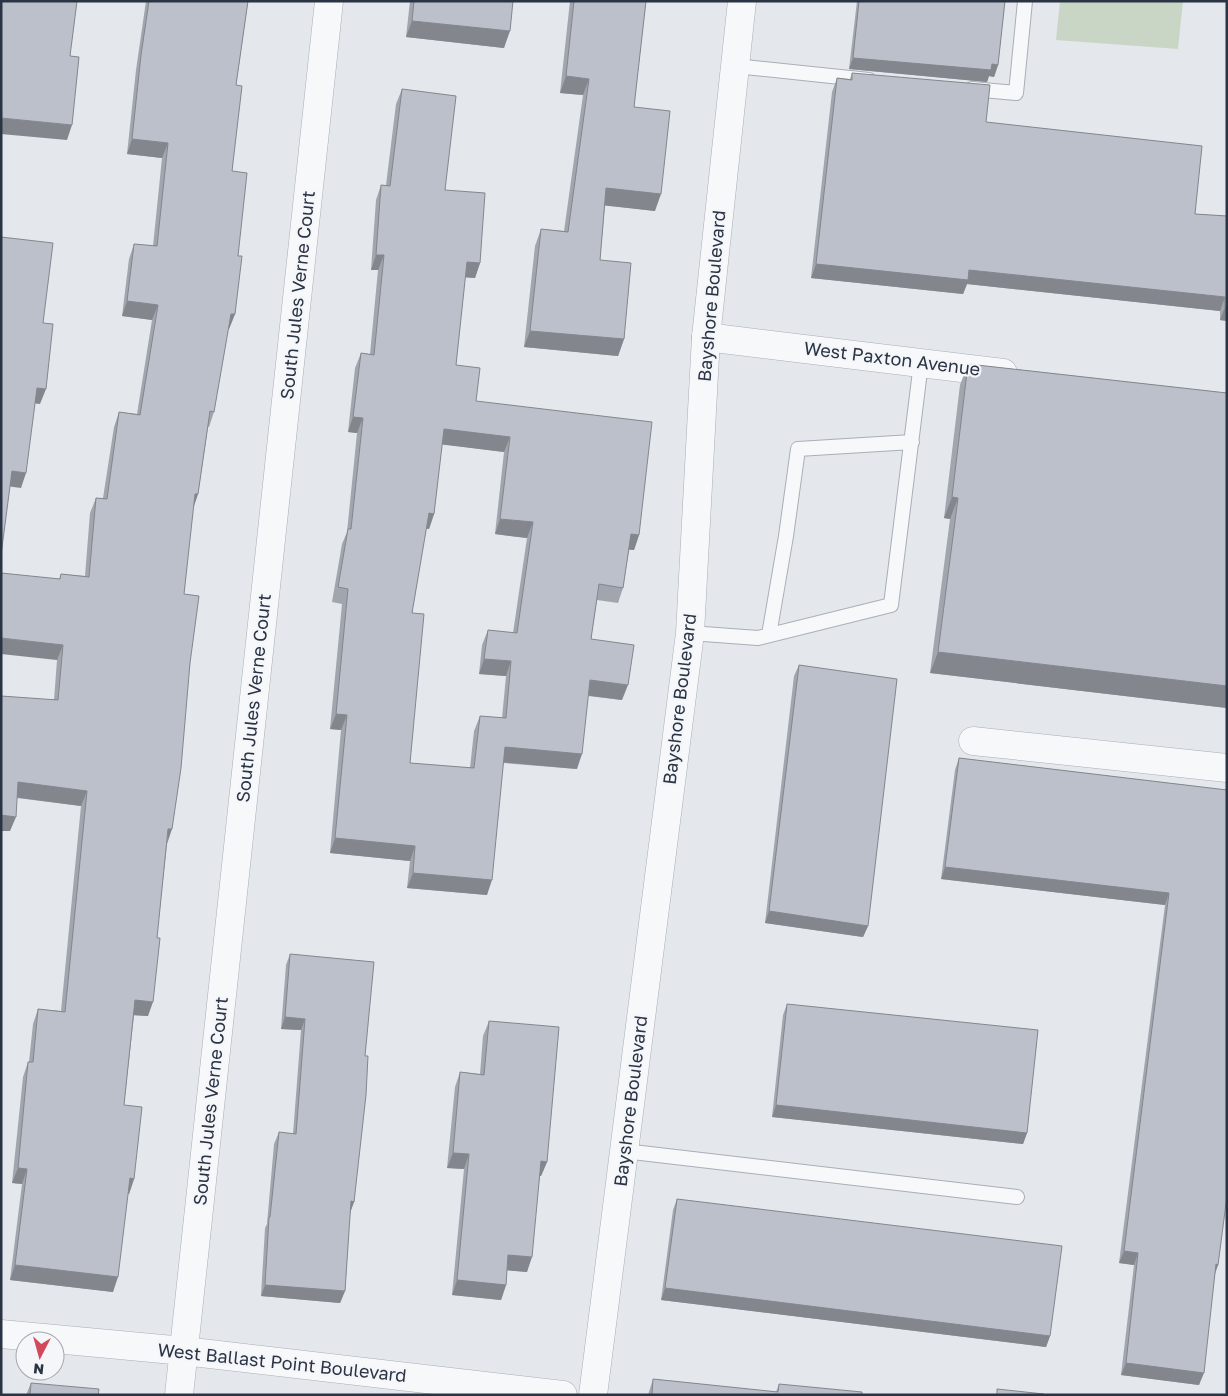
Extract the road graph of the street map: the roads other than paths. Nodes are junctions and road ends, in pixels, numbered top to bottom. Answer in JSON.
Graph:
{"nodes":[{"id":1,"x":329,"y":1,"type":"edge"},
{"id":2,"x":742,"y":1,"type":"edge"},
{"id":3,"x":1025,"y":1,"type":"edge"},
{"id":4,"x":735,"y":66,"type":"junction"},
{"id":5,"x":882,"y":81,"type":"edge"},
{"id":6,"x":958,"y":88,"type":"edge"},
{"id":7,"x":706,"y":337,"type":"junction"},
{"id":8,"x":921,"y":363,"type":"junction"},
{"id":9,"x":1030,"y":376,"type":"edge"},
{"id":10,"x":912,"y":442,"type":"junction"},
{"id":11,"x":690,"y":633,"type":"junction"},
{"id":12,"x":769,"y":635,"type":"junction"},
{"id":13,"x":974,"y":741,"type":"dead end"},
{"id":14,"x":1227,"y":768,"type":"edge"},
{"id":15,"x":624,"y":1151,"type":"junction"},
{"id":16,"x":1017,"y":1197,"type":"dead end"},
{"id":17,"x":1,"y":1334,"type":"edge"},
{"id":18,"x":184,"y":1351,"type":"junction"},
{"id":19,"x":179,"y":1395,"type":"edge"},
{"id":20,"x":563,"y":1395,"type":"edge"},
{"id":21,"x":594,"y":1395,"type":"edge"}],
"edges":[{"from":1,"to":18,"type":"street","name":"South Jules Verne Court"},
{"from":2,"to":4,"type":"street","name":"Bayshore Boulevard"},
{"from":3,"to":6,"type":"lane"},
{"from":4,"to":5,"type":"lane"},
{"from":4,"to":7,"type":"street","name":"Bayshore Boulevard"},
{"from":7,"to":8,"type":"street","name":"West Paxton Avenue"},
{"from":7,"to":11,"type":"street","name":"Bayshore Boulevard"},
{"from":8,"to":9,"type":"street","name":"West Paxton Avenue"},
{"from":8,"to":10,"type":"lane"},
{"from":10,"to":12,"type":"lane"},
{"from":10,"to":12,"type":"lane"},
{"from":11,"to":12,"type":"lane"},
{"from":11,"to":15,"type":"street","name":"Bayshore Boulevard"},
{"from":13,"to":14,"type":"street"},
{"from":15,"to":16,"type":"lane"},
{"from":15,"to":21,"type":"street","name":"Bayshore Boulevard"},
{"from":17,"to":18,"type":"street","name":"West Ballast Point Boulevard"},
{"from":18,"to":19,"type":"street","name":"South Jules Verne Court"},
{"from":18,"to":20,"type":"street","name":"West Ballast Point Boulevard"}]}
